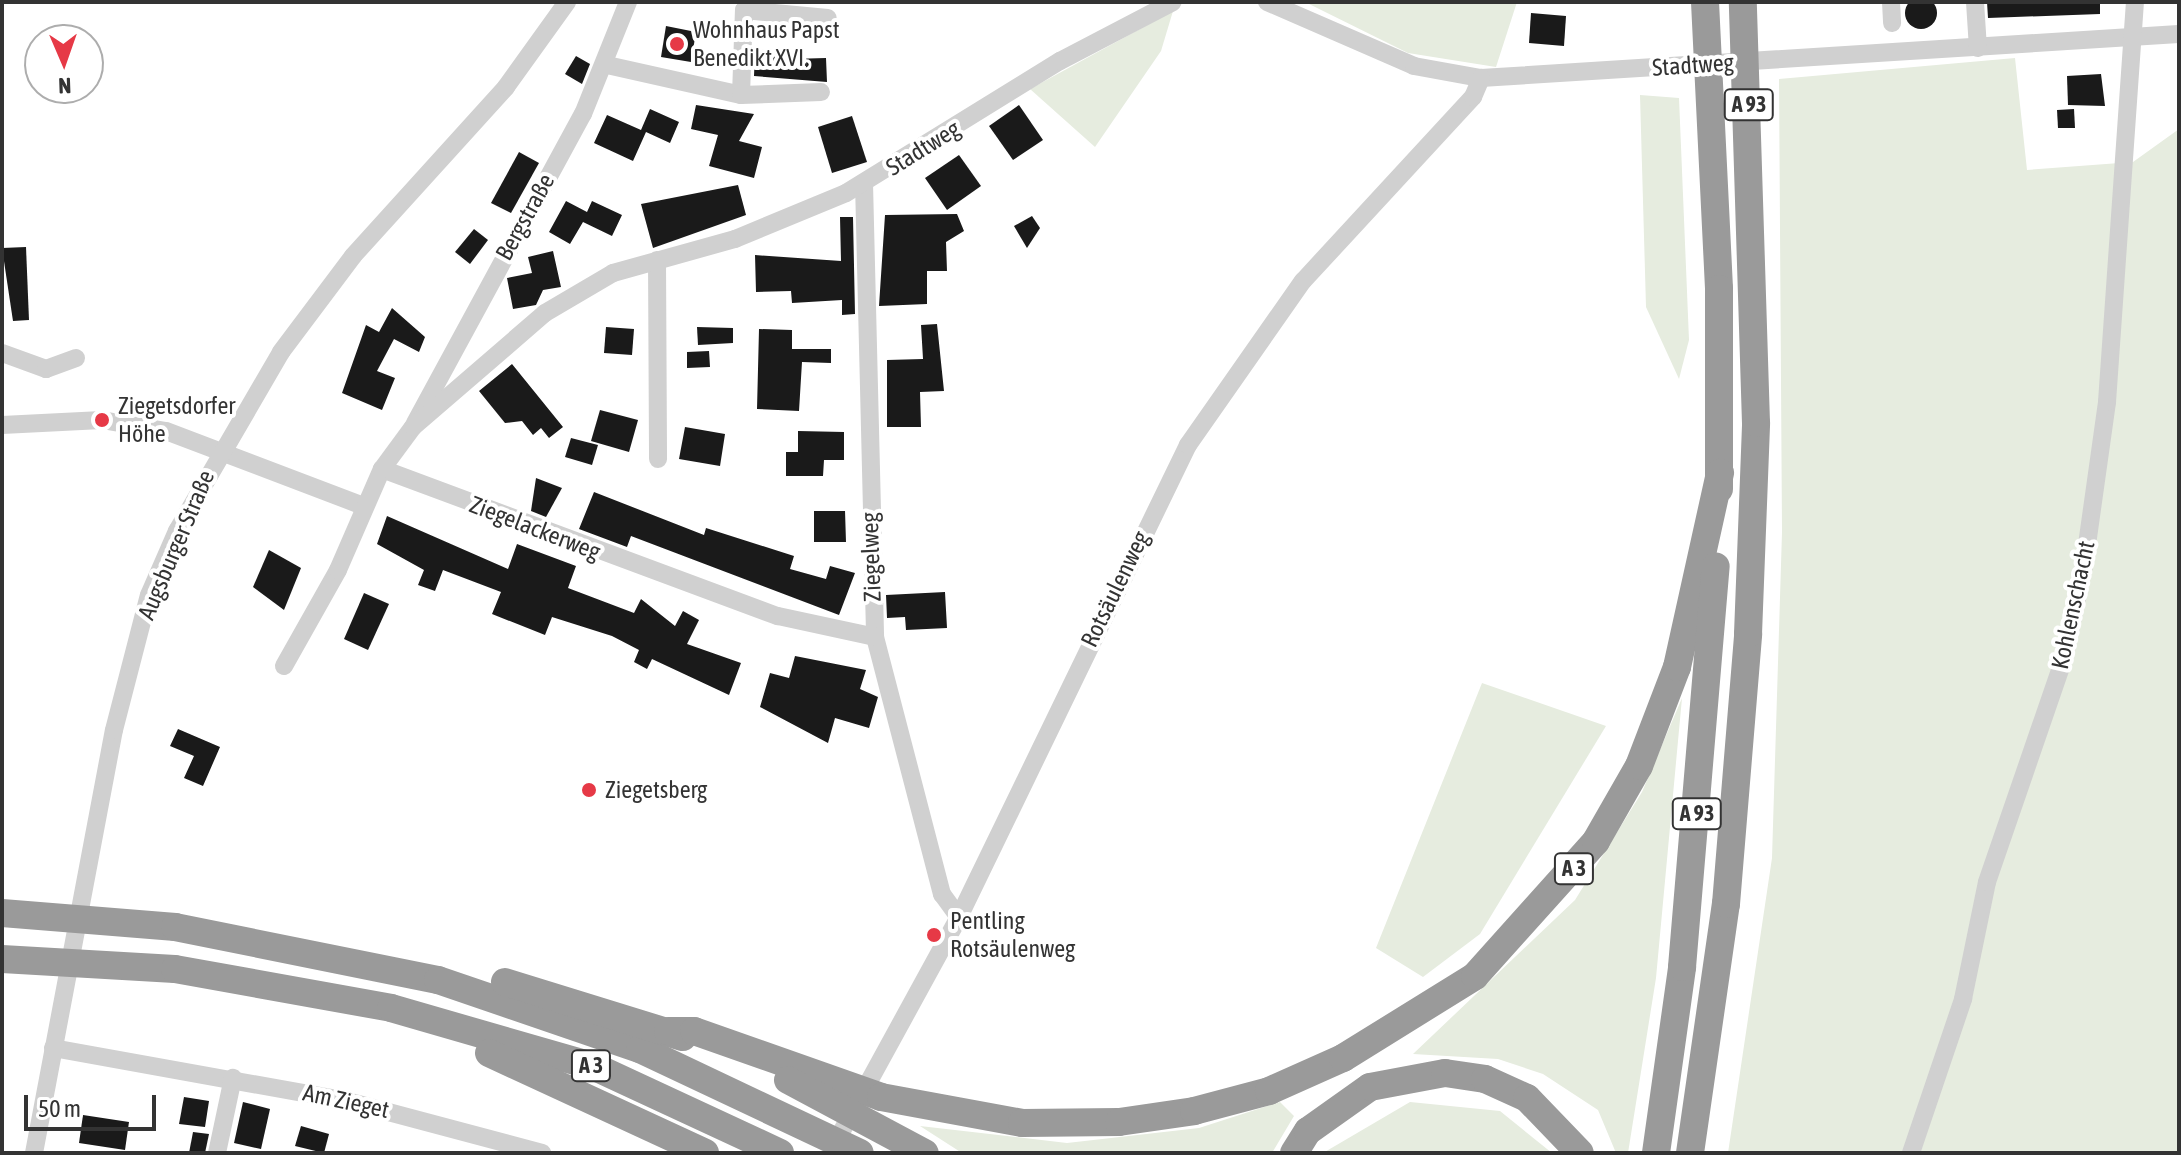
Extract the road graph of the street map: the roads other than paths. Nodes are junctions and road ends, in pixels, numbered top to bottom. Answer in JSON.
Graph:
{"nodes":[{"id":1,"x":567,"y":2,"type":"edge"},
{"id":2,"x":628,"y":2,"type":"edge"},
{"id":3,"x":1173,"y":2,"type":"edge"},
{"id":4,"x":1267,"y":2,"type":"edge"},
{"id":5,"x":1705,"y":2,"type":"edge"},
{"id":6,"x":1743,"y":2,"type":"edge"},
{"id":7,"x":1891,"y":2,"type":"edge"},
{"id":8,"x":1975,"y":2,"type":"edge"},
{"id":9,"x":2135,"y":2,"type":"edge"},
{"id":10,"x":828,"y":18,"type":"dead end"},
{"id":11,"x":1892,"y":23,"type":"dead end"},
{"id":12,"x":2179,"y":34,"type":"edge"},
{"id":13,"x":2132,"y":36,"type":"junction"},
{"id":14,"x":1978,"y":48,"type":"junction"},
{"id":15,"x":607,"y":65,"type":"junction"},
{"id":16,"x":1481,"y":78,"type":"junction"},
{"id":17,"x":821,"y":92,"type":"dead end"},
{"id":18,"x":741,"y":95,"type":"junction"},
{"id":19,"x":864,"y":183,"type":"junction"},
{"id":20,"x":657,"y":260,"type":"junction"},
{"id":21,"x":2,"y":353,"type":"edge"},
{"id":22,"x":76,"y":358,"type":"dead end"},
{"id":23,"x":2,"y":425,"type":"edge"},
{"id":24,"x":413,"y":427,"type":"junction"},
{"id":25,"x":220,"y":447,"type":"junction"},
{"id":26,"x":658,"y":459,"type":"dead end"},
{"id":27,"x":382,"y":469,"type":"junction"},
{"id":28,"x":1720,"y":473,"type":"junction"},
{"id":29,"x":361,"y":505,"type":"junction"},
{"id":30,"x":875,"y":637,"type":"junction"},
{"id":31,"x":284,"y":666,"type":"dead end"},
{"id":32,"x":2,"y":913,"type":"edge"},
{"id":33,"x":959,"y":917,"type":"junction"},
{"id":34,"x":2,"y":959,"type":"edge"},
{"id":35,"x":438,"y":980,"type":"junction"},
{"id":36,"x":391,"y":1008,"type":"junction"},
{"id":37,"x":668,"y":1031,"type":"junction"},
{"id":38,"x":53,"y":1048,"type":"junction"},
{"id":39,"x":233,"y":1078,"type":"junction"},
{"id":40,"x":1698,"y":1111,"type":"junction"},
{"id":41,"x":34,"y":1153,"type":"edge"},
{"id":42,"x":217,"y":1153,"type":"edge"},
{"id":43,"x":542,"y":1153,"type":"edge"},
{"id":44,"x":705,"y":1153,"type":"edge"},
{"id":45,"x":780,"y":1153,"type":"edge"},
{"id":46,"x":830,"y":1153,"type":"edge"},
{"id":47,"x":860,"y":1153,"type":"edge"},
{"id":48,"x":925,"y":1153,"type":"edge"},
{"id":49,"x":1294,"y":1153,"type":"edge"},
{"id":50,"x":1580,"y":1153,"type":"edge"},
{"id":51,"x":1656,"y":1153,"type":"edge"},
{"id":52,"x":1690,"y":1153,"type":"edge"},
{"id":53,"x":1705,"y":1153,"type":"edge"},
{"id":54,"x":1911,"y":1153,"type":"edge"}],
"edges":[{"from":1,"to":25,"type":"street","name":"Augsburger Straße"},
{"from":2,"to":15,"type":"street","name":"Bergstraße"},
{"from":3,"to":19,"type":"street","name":"Stadtweg"},
{"from":4,"to":16,"type":"street","name":"Stadtweg"},
{"from":5,"to":28,"type":"highway","number":"A 93"},
{"from":6,"to":40,"type":"highway","number":"A 93"},
{"from":7,"to":11,"type":"street"},
{"from":8,"to":14,"type":"street"},
{"from":9,"to":13,"type":"street","name":"Kohlenschacht"},
{"from":10,"to":18,"type":"street"},
{"from":12,"to":13,"type":"street","name":"Stadtweg"},
{"from":13,"to":14,"type":"street","name":"Stadtweg"},
{"from":13,"to":54,"type":"street","name":"Kohlenschacht"},
{"from":14,"to":16,"type":"street","name":"Stadtweg"},
{"from":15,"to":18,"type":"street"},
{"from":15,"to":24,"type":"street","name":"Bergstraße"},
{"from":16,"to":33,"type":"street","name":"Rotsäulenweg"},
{"from":17,"to":18,"type":"street"},
{"from":19,"to":20,"type":"street","name":"Stadtweg"},
{"from":19,"to":30,"type":"street","name":"Ziegelweg"},
{"from":20,"to":24,"type":"street","name":"Stadtweg"},
{"from":20,"to":26,"type":"street"},
{"from":21,"to":22,"type":"street"},
{"from":23,"to":25,"type":"street"},
{"from":24,"to":27,"type":"street","name":"Stadtweg"},
{"from":25,"to":29,"type":"street"},
{"from":25,"to":38,"type":"street","name":"Augsburger Straße"},
{"from":27,"to":29,"type":"street"},
{"from":27,"to":30,"type":"street","name":"Ziegelackerweg"},
{"from":28,"to":37,"type":"highway","number":"A 3"},
{"from":28,"to":51,"type":"highway","number":"A 93"},
{"from":29,"to":31,"type":"street"},
{"from":30,"to":33,"type":"street","name":"Ziegelweg"},
{"from":32,"to":35,"type":"highway","number":"A 3"},
{"from":33,"to":46,"type":"street","name":"Rotsäulenweg"},
{"from":34,"to":36,"type":"highway","number":"A 3"},
{"from":35,"to":37,"type":"highway","number":"A 3"},
{"from":35,"to":47,"type":"highway","number":"A 3"},
{"from":36,"to":44,"type":"highway"},
{"from":36,"to":45,"type":"highway","number":"A 3"},
{"from":37,"to":48,"type":"highway","number":"A 3"},
{"from":38,"to":39,"type":"street","name":"Am Zieget"},
{"from":38,"to":41,"type":"street","name":"Augsburger Straße"},
{"from":39,"to":42,"type":"street"},
{"from":39,"to":43,"type":"street","name":"Am Zieget"},
{"from":40,"to":52,"type":"highway","number":"A 93"},
{"from":40,"to":53,"type":"highway","number":"A 93"},
{"from":49,"to":50,"type":"highway"}]}
